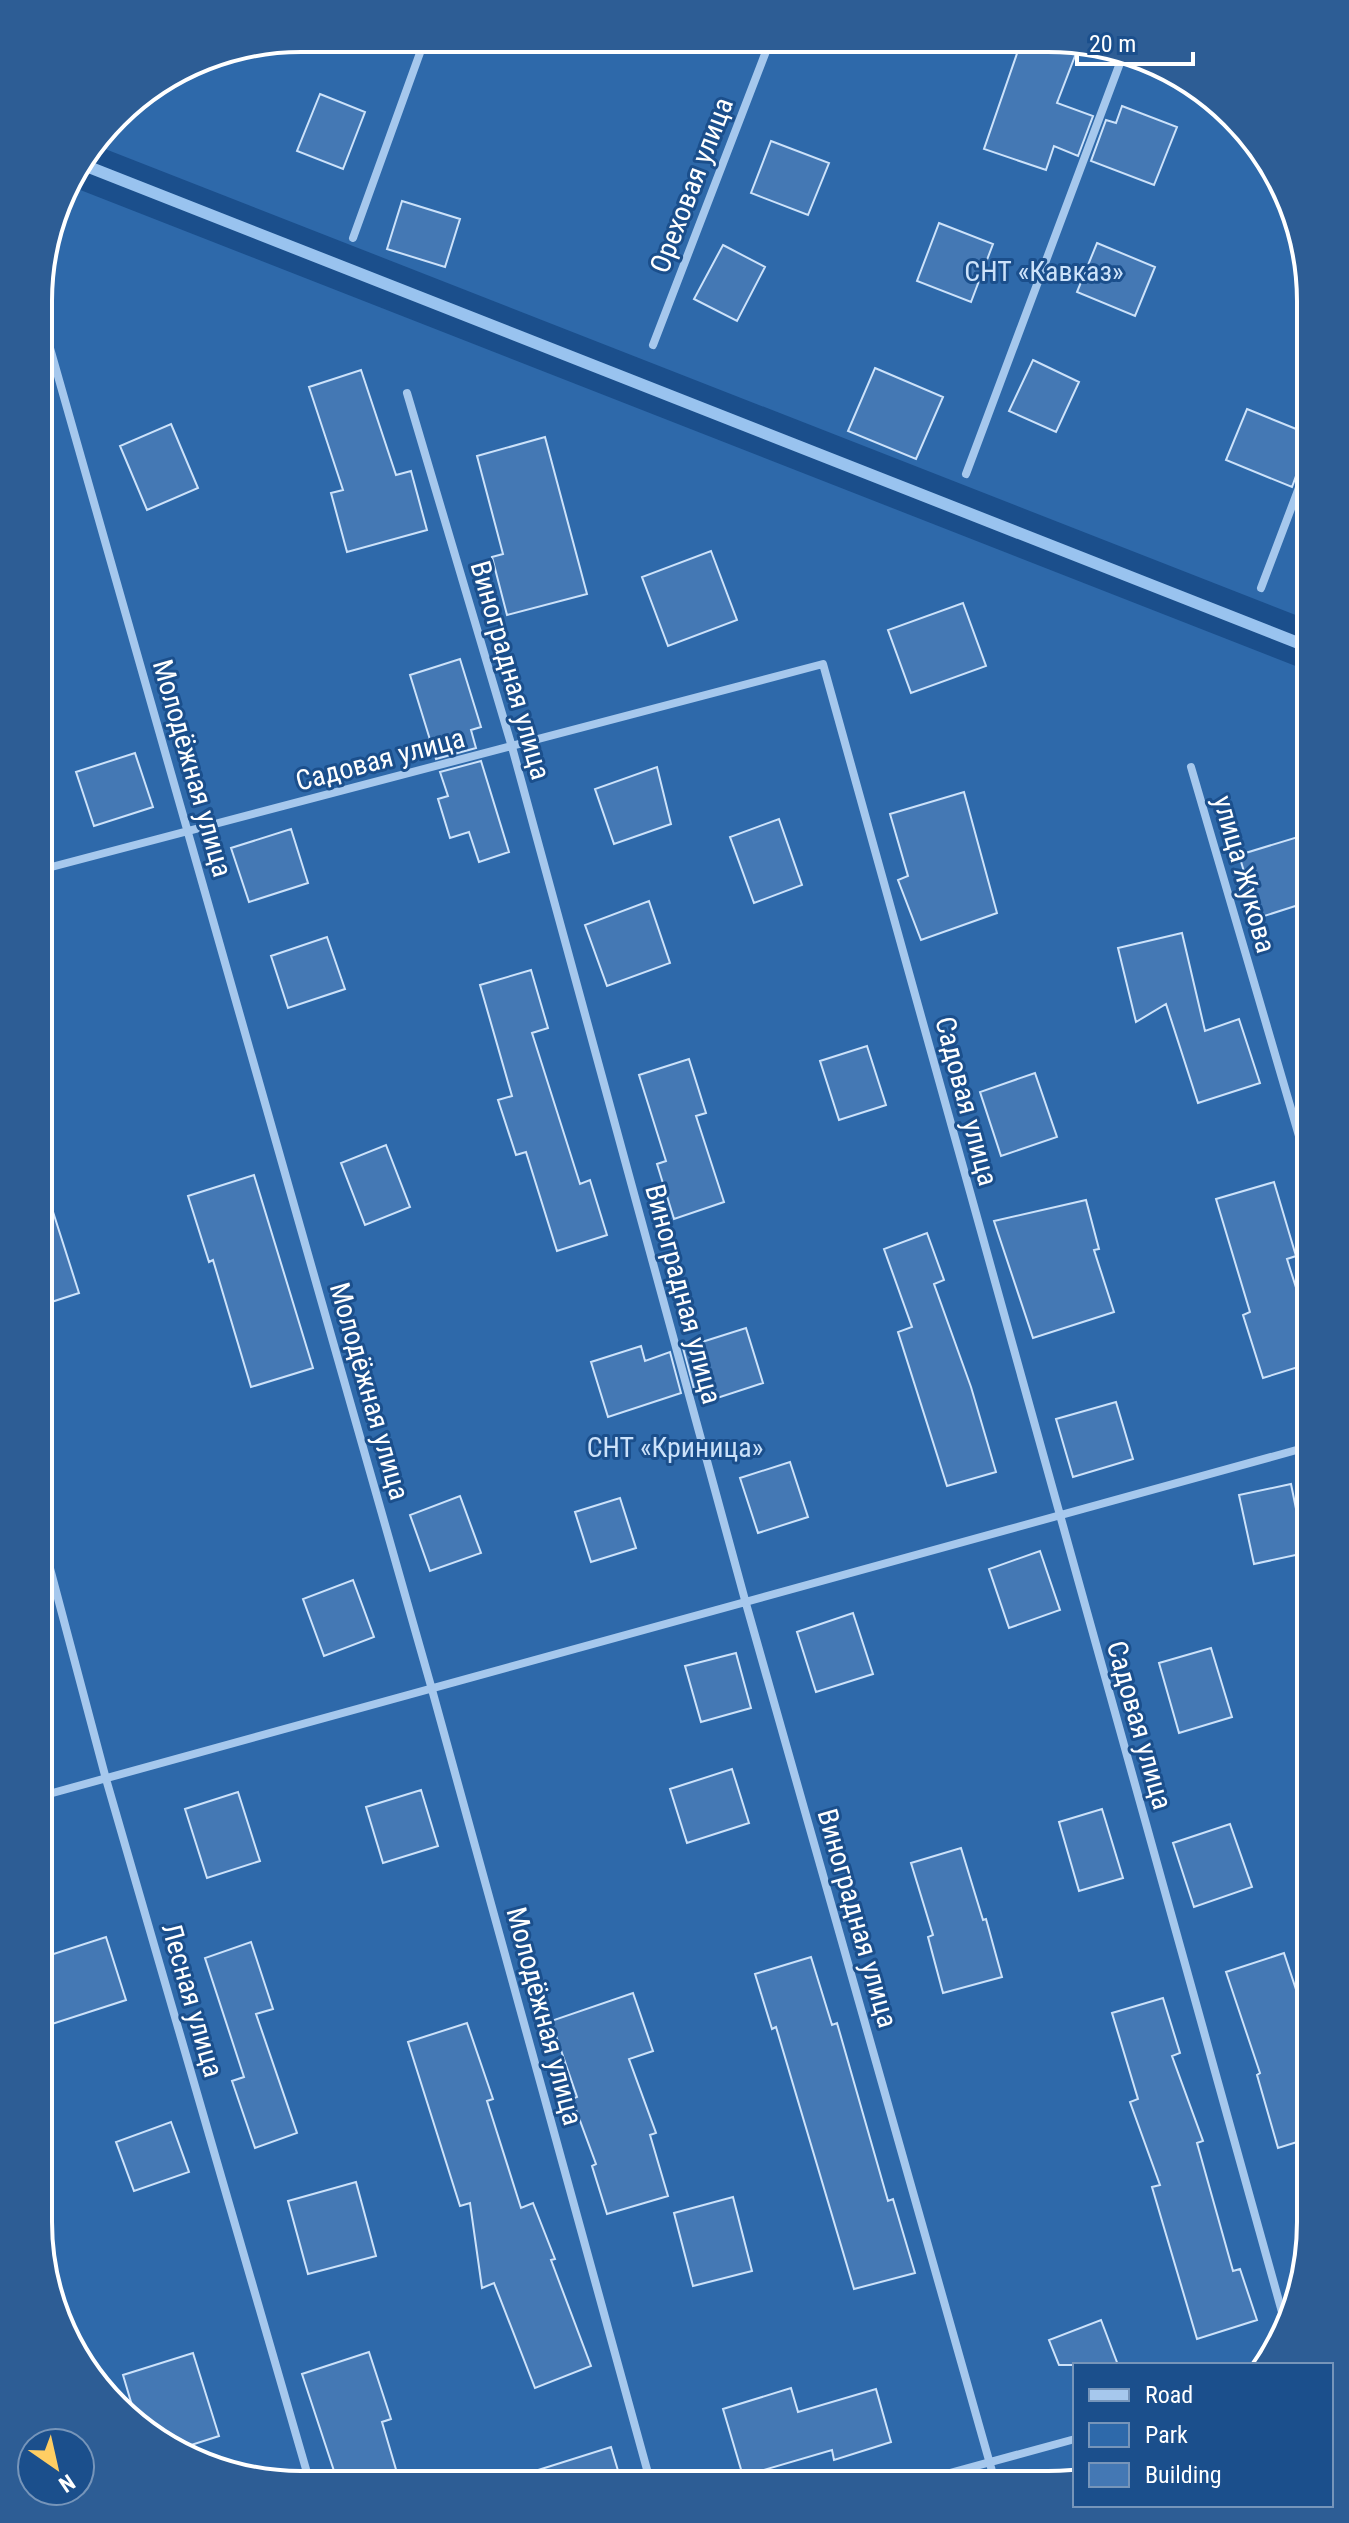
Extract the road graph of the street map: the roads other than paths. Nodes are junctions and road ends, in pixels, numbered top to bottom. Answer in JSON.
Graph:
{"nodes":[{"id":1,"x":420,"y":52,"type":"edge"},
{"id":2,"x":766,"y":52,"type":"edge"},
{"id":3,"x":1120,"y":63,"type":"edge"},
{"id":4,"x":353,"y":238,"type":"dead end"},
{"id":5,"x":653,"y":345,"type":"dead end"},
{"id":6,"x":52,"y":355,"type":"edge"},
{"id":7,"x":407,"y":393,"type":"dead end"},
{"id":8,"x":966,"y":474,"type":"dead end"},
{"id":9,"x":1297,"y":493,"type":"edge"},
{"id":10,"x":1261,"y":588,"type":"dead end"},
{"id":11,"x":512,"y":747,"type":"junction"},
{"id":12,"x":1191,"y":767,"type":"dead end"},
{"id":13,"x":189,"y":833,"type":"junction"},
{"id":14,"x":52,"y":867,"type":"edge"},
{"id":15,"x":1297,"y":1128,"type":"edge"},
{"id":16,"x":1296,"y":1450,"type":"edge"},
{"id":17,"x":1058,"y":1513,"type":"junction"},
{"id":18,"x":52,"y":1576,"type":"edge"},
{"id":19,"x":745,"y":1600,"type":"junction"},
{"id":20,"x":431,"y":1686,"type":"junction"},
{"id":21,"x":106,"y":1779,"type":"junction"},
{"id":22,"x":52,"y":1793,"type":"edge"},
{"id":23,"x":1281,"y":2309,"type":"edge"},
{"id":24,"x":1073,"y":2440,"type":"edge"},
{"id":25,"x":989,"y":2462,"type":"junction"},
{"id":26,"x":307,"y":2471,"type":"edge"},
{"id":27,"x":647,"y":2471,"type":"edge"},
{"id":28,"x":957,"y":2471,"type":"edge"},
{"id":29,"x":992,"y":2471,"type":"edge"}],
"edges":[{"from":1,"to":4,"type":"street"},
{"from":2,"to":5,"type":"street","name":"Ореховая улица"},
{"from":3,"to":8,"type":"street"},
{"from":6,"to":13,"type":"street","name":"Молодёжная улица"},
{"from":7,"to":11,"type":"street","name":"Виноградная улица"},
{"from":9,"to":10,"type":"street"},
{"from":11,"to":13,"type":"street","name":"Садовая улица"},
{"from":11,"to":17,"type":"street","name":"Садовая улица"},
{"from":11,"to":19,"type":"street","name":"Виноградная улица"},
{"from":12,"to":15,"type":"street","name":"улица Жукова"},
{"from":13,"to":14,"type":"street","name":"Садовая улица"},
{"from":13,"to":20,"type":"street","name":"Молодёжная улица"},
{"from":16,"to":17,"type":"street"},
{"from":17,"to":19,"type":"street"},
{"from":17,"to":23,"type":"street","name":"Садовая улица"},
{"from":18,"to":21,"type":"street","name":"Лесная улица"},
{"from":19,"to":20,"type":"street"},
{"from":19,"to":25,"type":"street","name":"Виноградная улица"},
{"from":20,"to":21,"type":"street"},
{"from":20,"to":27,"type":"street","name":"Молодёжная улица"},
{"from":21,"to":22,"type":"street"},
{"from":21,"to":26,"type":"street","name":"Лесная улица"},
{"from":24,"to":25,"type":"street"},
{"from":25,"to":28,"type":"street"},
{"from":25,"to":29,"type":"street","name":"Виноградная улица"}]}
